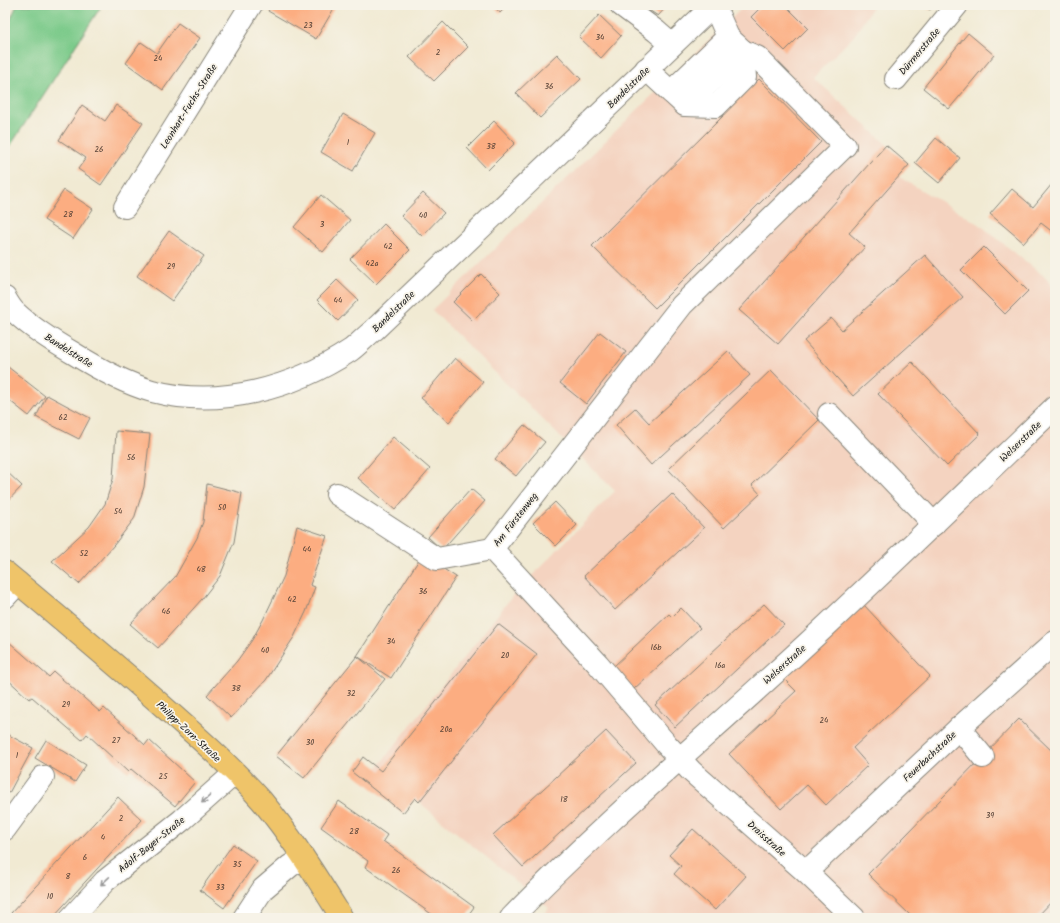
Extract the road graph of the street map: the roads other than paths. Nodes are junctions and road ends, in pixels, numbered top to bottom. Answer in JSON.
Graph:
{"nodes":[{"id":1,"x":251,"y":5,"type":"edge"},
{"id":2,"x":621,"y":5,"type":"edge"},
{"id":3,"x":714,"y":5,"type":"edge"},
{"id":4,"x":957,"y":5,"type":"edge"},
{"id":5,"x":736,"y":44,"type":"junction"},
{"id":6,"x":672,"y":45,"type":"junction"},
{"id":7,"x":646,"y":69,"type":"junction"},
{"id":8,"x":896,"y":78,"type":"dead end"},
{"id":9,"x":678,"y":99,"type":"junction"},
{"id":10,"x":125,"y":207,"type":"dead end"},
{"id":11,"x":8,"y":306,"type":"edge"},
{"id":12,"x":1055,"y":407,"type":"edge"},
{"id":13,"x":830,"y":414,"type":"dead end"},
{"id":14,"x":337,"y":494,"type":"dead end"},
{"id":15,"x":934,"y":524,"type":"junction"},
{"id":16,"x":492,"y":549,"type":"junction"},
{"id":17,"x":10,"y":584,"type":"edge"},
{"id":18,"x":1055,"y":642,"type":"edge"},
{"id":19,"x":959,"y":728,"type":"junction"},
{"id":20,"x":983,"y":757,"type":"dead end"},
{"id":21,"x":679,"y":759,"type":"junction"},
{"id":22,"x":235,"y":773,"type":"junction"},
{"id":23,"x":43,"y":777,"type":"dead end"},
{"id":24,"x":5,"y":829,"type":"edge"},
{"id":25,"x":303,"y":858,"type":"junction"},
{"id":26,"x":806,"y":872,"type":"junction"},
{"id":27,"x":71,"y":918,"type":"edge"},
{"id":28,"x":244,"y":918,"type":"edge"},
{"id":29,"x":342,"y":918,"type":"edge"},
{"id":30,"x":511,"y":918,"type":"edge"},
{"id":31,"x":854,"y":918,"type":"edge"}],
"edges":[{"from":1,"to":10,"type":"street","name":"Leonhart-Fuchs-Straße"},
{"from":2,"to":6,"type":"street"},
{"from":3,"to":5,"type":"street"},
{"from":3,"to":6,"type":"street","name":"Bandelstraße"},
{"from":4,"to":8,"type":"street","name":"Dürrnerstraße"},
{"from":5,"to":9,"type":"street"},
{"from":5,"to":9,"type":"street"},
{"from":5,"to":16,"type":"street","name":"Am Fürstenweg"},
{"from":6,"to":7,"type":"street","name":"Bandelstraße"},
{"from":7,"to":9,"type":"street"},
{"from":7,"to":11,"type":"street","name":"Bandelstraße"},
{"from":12,"to":15,"type":"street","name":"Welserstraße"},
{"from":13,"to":15,"type":"street"},
{"from":14,"to":16,"type":"street"},
{"from":15,"to":21,"type":"street","name":"Welserstraße"},
{"from":16,"to":21,"type":"street","name":"Am Fürstenweg"},
{"from":17,"to":22,"type":"main road","name":"Philipp-Zorn-Straße"},
{"from":18,"to":19,"type":"street","name":"Feuerbachstraße"},
{"from":19,"to":20,"type":"street"},
{"from":19,"to":26,"type":"street","name":"Feuerbachstraße"},
{"from":21,"to":26,"type":"street","name":"Draisstraße"},
{"from":21,"to":30,"type":"street","name":"Welserstraße"},
{"from":22,"to":25,"type":"main road","name":"Philipp-Zorn-Straße"},
{"from":22,"to":27,"type":"street","name":"Adolf-Bayer-Straße","one_way":true},
{"from":23,"to":24,"type":"street"},
{"from":25,"to":28,"type":"street"},
{"from":25,"to":29,"type":"main road","name":"Philipp-Zorn-Straße"},
{"from":26,"to":31,"type":"street","name":"Draisstraße"}]}
